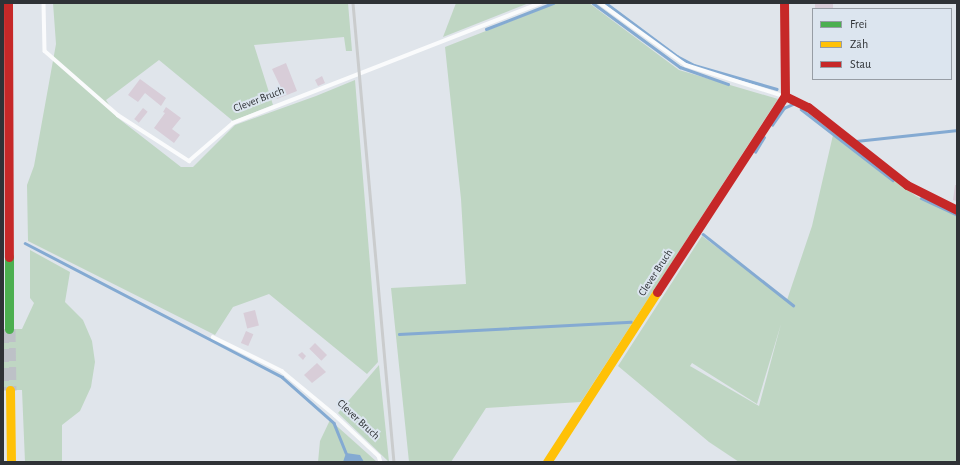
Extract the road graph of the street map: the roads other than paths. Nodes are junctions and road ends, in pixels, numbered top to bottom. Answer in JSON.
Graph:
{"nodes":[{"id":1,"x":8,"y":3,"type":"edge"},
{"id":2,"x":44,"y":3,"type":"edge"},
{"id":3,"x":540,"y":3,"type":"edge"},
{"id":4,"x":600,"y":3,"type":"edge"},
{"id":5,"x":784,"y":3,"type":"edge"},
{"id":6,"x":785,"y":96,"type":"junction"},
{"id":7,"x":957,"y":210,"type":"edge"},
{"id":8,"x":9,"y":329,"type":"tunnel mouth"},
{"id":9,"x":213,"y":337,"type":"dead end"},
{"id":10,"x":10,"y":390,"type":"tunnel mouth"},
{"id":11,"x":11,"y":462,"type":"edge"},
{"id":12,"x":381,"y":462,"type":"edge"},
{"id":13,"x":547,"y":462,"type":"edge"}],
"edges":[{"from":1,"to":8,"type":"main road"},
{"from":2,"to":3,"type":"lane","name":"Clever Bruch"},
{"from":4,"to":6,"type":"lane"},
{"from":5,"to":6,"type":"main road"},
{"from":6,"to":7,"type":"main road"},
{"from":6,"to":13,"type":"main road","name":"Clever Bruch"},
{"from":9,"to":12,"type":"lane","name":"Clever Bruch"},
{"from":10,"to":11,"type":"main road"}]}
